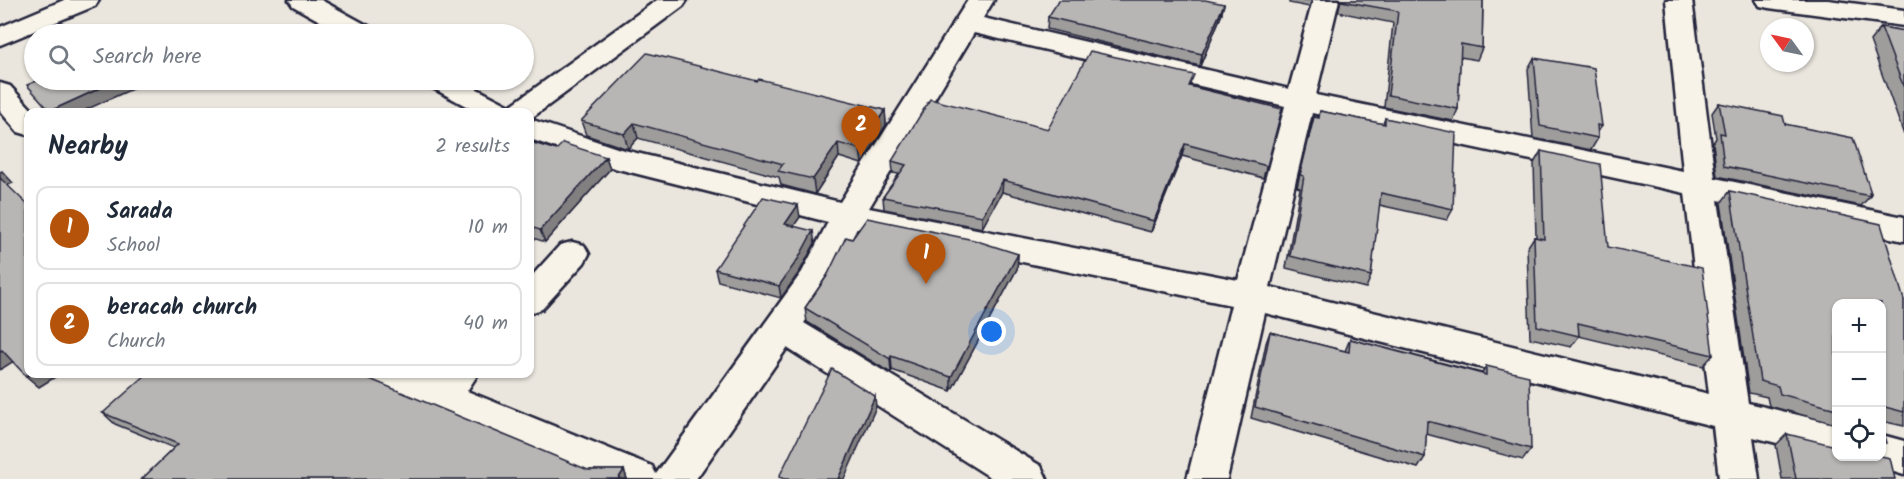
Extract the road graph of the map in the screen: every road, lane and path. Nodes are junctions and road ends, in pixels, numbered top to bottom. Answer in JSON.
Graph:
{"nodes":[{"id":1,"x":86,"y":0,"type":"edge"},
{"id":2,"x":302,"y":0,"type":"edge"},
{"id":3,"x":674,"y":0,"type":"edge"},
{"id":4,"x":1326,"y":0,"type":"edge"},
{"id":5,"x":1679,"y":0,"type":"edge"},
{"id":6,"x":1769,"y":0,"type":"edge"},
{"id":7,"x":974,"y":11,"type":"edge"},
{"id":8,"x":1904,"y":18,"type":"edge"},
{"id":9,"x":30,"y":24,"type":"edge"},
{"id":10,"x":344,"y":24,"type":"edge"},
{"id":11,"x":24,"y":27,"type":"edge"},
{"id":12,"x":0,"y":37,"type":"edge"},
{"id":13,"x":458,"y":90,"type":"edge"},
{"id":14,"x":0,"y":92,"type":"edge"},
{"id":15,"x":1302,"y":101,"type":"junction"},
{"id":16,"x":492,"y":108,"type":"edge"},
{"id":17,"x":526,"y":108,"type":"edge"},
{"id":18,"x":24,"y":120,"type":"edge"},
{"id":19,"x":534,"y":130,"type":"edge"},
{"id":20,"x":1700,"y":186,"type":"junction"},
{"id":21,"x":849,"y":215,"type":"junction"},
{"id":22,"x":1904,"y":229,"type":"edge"},
{"id":23,"x":572,"y":254,"type":"dead end"},
{"id":24,"x":534,"y":296,"type":"edge"},
{"id":25,"x":1251,"y":296,"type":"junction"},
{"id":26,"x":782,"y":327,"type":"junction"},
{"id":27,"x":408,"y":378,"type":"edge"},
{"id":28,"x":449,"y":385,"type":"edge"},
{"id":29,"x":1729,"y":415,"type":"junction"},
{"id":30,"x":1832,"y":440,"type":"edge"},
{"id":31,"x":1886,"y":453,"type":"edge"},
{"id":32,"x":1904,"y":458,"type":"edge"},
{"id":33,"x":639,"y":479,"type":"edge"},
{"id":34,"x":673,"y":479,"type":"edge"},
{"id":35,"x":1027,"y":479,"type":"edge"},
{"id":36,"x":1207,"y":479,"type":"edge"},
{"id":37,"x":1739,"y":479,"type":"edge"}],
"edges":[{"from":1,"to":9,"type":"street"},
{"from":2,"to":10,"type":"street"},
{"from":3,"to":17,"type":"street"},
{"from":4,"to":15,"type":"street"},
{"from":5,"to":20,"type":"street"},
{"from":6,"to":8,"type":"street"},
{"from":7,"to":15,"type":"street"},
{"from":7,"to":21,"type":"street"},
{"from":11,"to":12,"type":"street"},
{"from":13,"to":16,"type":"street"},
{"from":14,"to":18,"type":"street"},
{"from":15,"to":20,"type":"street"},
{"from":15,"to":25,"type":"street"},
{"from":19,"to":21,"type":"street"},
{"from":20,"to":22,"type":"street"},
{"from":20,"to":29,"type":"street"},
{"from":21,"to":25,"type":"street"},
{"from":21,"to":26,"type":"street"},
{"from":23,"to":24,"type":"street"},
{"from":25,"to":29,"type":"street"},
{"from":25,"to":36,"type":"street"},
{"from":26,"to":34,"type":"street"},
{"from":26,"to":35,"type":"street"},
{"from":27,"to":28,"type":"street"},
{"from":28,"to":33,"type":"street"},
{"from":29,"to":30,"type":"street"},
{"from":29,"to":37,"type":"street"},
{"from":31,"to":32,"type":"street"}]}
